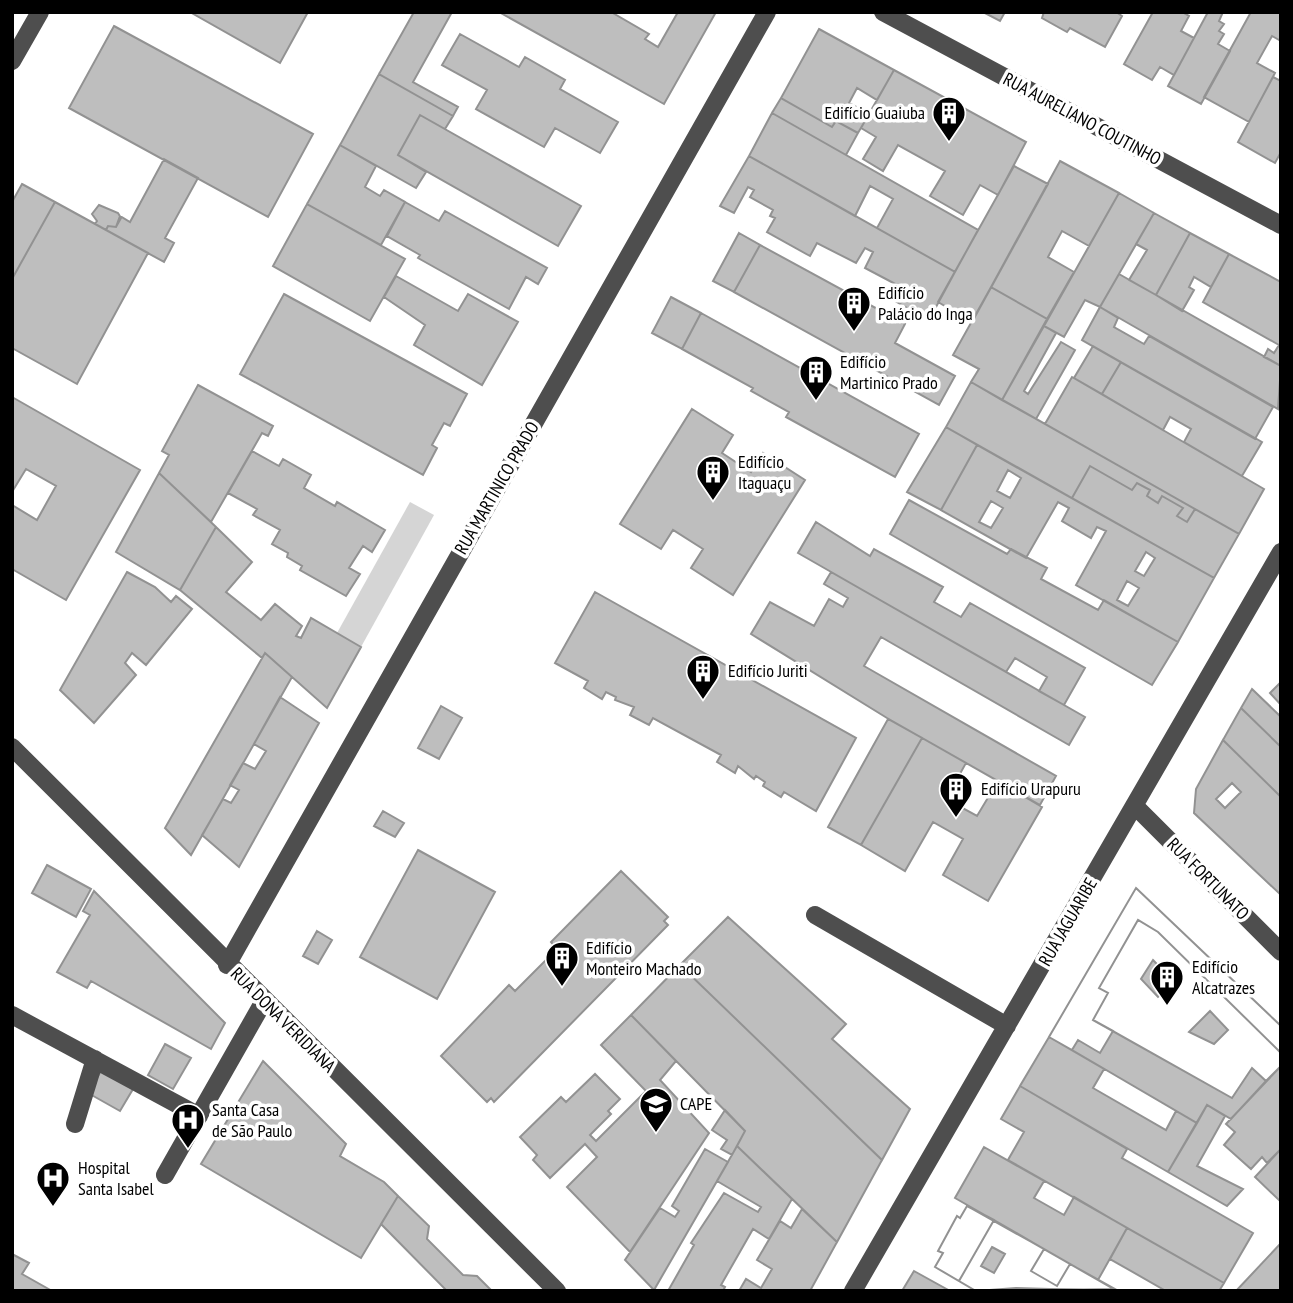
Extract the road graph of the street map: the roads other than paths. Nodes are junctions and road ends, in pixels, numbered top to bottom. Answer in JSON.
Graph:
{"nodes":[{"id":1,"x":40,"y":12,"type":"edge"},
{"id":2,"x":767,"y":12,"type":"edge"},
{"id":3,"x":883,"y":12,"type":"edge"},
{"id":4,"x":12,"y":61,"type":"edge"},
{"id":5,"x":1281,"y":225,"type":"edge"},
{"id":6,"x":1281,"y":552,"type":"edge"},
{"id":7,"x":12,"y":747,"type":"edge"},
{"id":8,"x":1135,"y":806,"type":"junction"},
{"id":9,"x":815,"y":915,"type":"dead end"},
{"id":10,"x":1281,"y":952,"type":"edge"},
{"id":11,"x":228,"y":965,"type":"junction"},
{"id":12,"x":264,"y":1001,"type":"junction"},
{"id":13,"x":12,"y":1015,"type":"edge"},
{"id":14,"x":1007,"y":1027,"type":"junction"},
{"id":15,"x":95,"y":1059,"type":"junction"},
{"id":16,"x":199,"y":1116,"type":"junction"},
{"id":17,"x":75,"y":1124,"type":"dead end"},
{"id":18,"x":165,"y":1175,"type":"dead end"},
{"id":19,"x":557,"y":1291,"type":"edge"},
{"id":20,"x":853,"y":1291,"type":"edge"}],
"edges":[{"from":1,"to":4,"type":"street"},
{"from":2,"to":11,"type":"street","name":"RUA MARTINICO PRADO"},
{"from":3,"to":5,"type":"street","name":"RUA AURELIANO COUTINHO"},
{"from":6,"to":8,"type":"street","name":"RUA JAGUARIBE"},
{"from":7,"to":11,"type":"street","name":"RUA DONA VERIDIANA"},
{"from":8,"to":10,"type":"street","name":"RUA FORTUNATO"},
{"from":8,"to":14,"type":"street","name":"RUA JAGUARIBE"},
{"from":9,"to":14,"type":"street"},
{"from":11,"to":12,"type":"street","name":"RUA DONA VERIDIANA"},
{"from":12,"to":16,"type":"street"},
{"from":12,"to":19,"type":"street","name":"RUA DONA VERIDIANA"},
{"from":13,"to":15,"type":"street"},
{"from":14,"to":20,"type":"street","name":"RUA JAGUARIBE"},
{"from":15,"to":16,"type":"street"},
{"from":15,"to":17,"type":"street"},
{"from":16,"to":18,"type":"street"}]}
